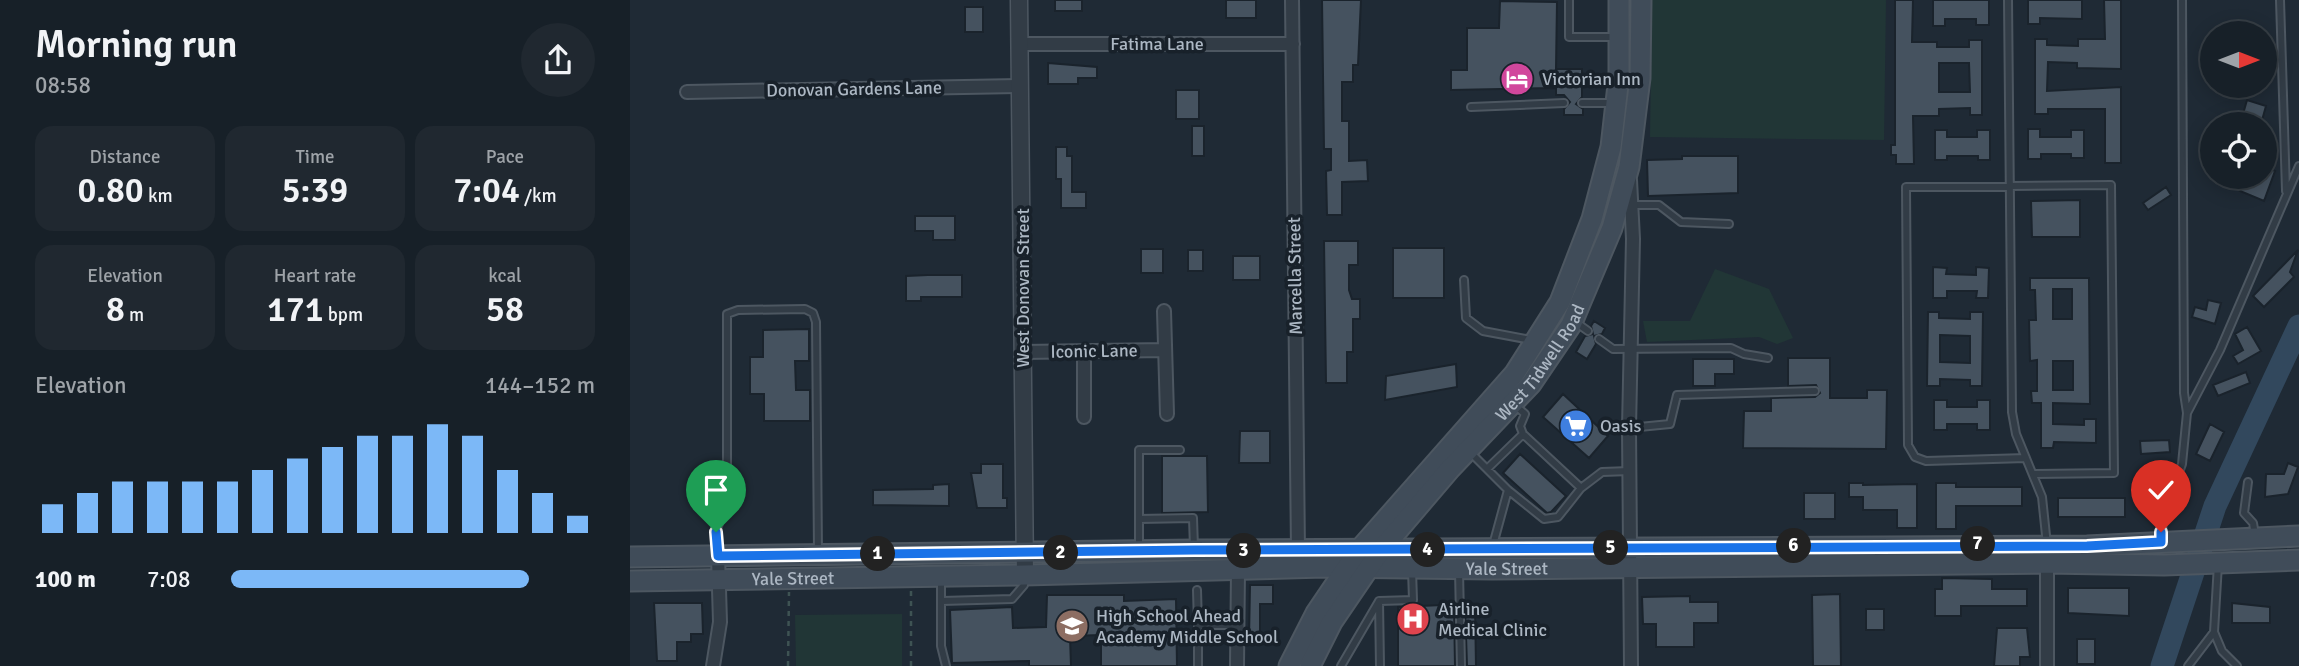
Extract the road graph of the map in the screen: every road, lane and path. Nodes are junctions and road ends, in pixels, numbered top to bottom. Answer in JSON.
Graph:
{"nodes":[{"id":1,"x":1019,"y":0,"type":"edge"},
{"id":2,"x":1292,"y":0,"type":"edge"},
{"id":3,"x":1569,"y":0,"type":"edge"},
{"id":4,"x":1619,"y":0,"type":"edge"},
{"id":5,"x":1641,"y":0,"type":"edge"},
{"id":6,"x":2008,"y":0,"type":"edge"},
{"id":7,"x":2182,"y":0,"type":"edge"},
{"id":8,"x":2280,"y":0,"type":"edge"},
{"id":9,"x":1619,"y":37,"type":"junction"},
{"id":10,"x":1641,"y":37,"type":"junction"},
{"id":11,"x":1021,"y":44,"type":"junction"},
{"id":12,"x":1293,"y":44,"type":"junction"},
{"id":13,"x":1021,"y":86,"type":"junction"},
{"id":14,"x":687,"y":92,"type":"dead end"},
{"id":15,"x":1564,"y":103,"type":"dead end"},
{"id":16,"x":1582,"y":103,"type":"dead end"},
{"id":17,"x":1615,"y":103,"type":"junction"},
{"id":18,"x":1471,"y":107,"type":"dead end"},
{"id":19,"x":2299,"y":166,"type":"edge"},
{"id":20,"x":1629,"y":167,"type":"junction"},
{"id":21,"x":2010,"y":187,"type":"junction"},
{"id":22,"x":2286,"y":193,"type":"junction"},
{"id":23,"x":1631,"y":205,"type":"junction"},
{"id":24,"x":1592,"y":219,"type":"junction"},
{"id":25,"x":1729,"y":224,"type":"dead end"},
{"id":26,"x":1612,"y":228,"type":"junction"},
{"id":27,"x":1633,"y":240,"type":"junction"},
{"id":28,"x":1464,"y":280,"type":"dead end"},
{"id":29,"x":1164,"y":312,"type":"dead end"},
{"id":30,"x":1599,"y":339,"type":"dead end"},
{"id":31,"x":1536,"y":341,"type":"junction"},
{"id":32,"x":1631,"y":349,"type":"junction"},
{"id":33,"x":1165,"y":350,"type":"junction"},
{"id":34,"x":1084,"y":351,"type":"junction"},
{"id":35,"x":1023,"y":352,"type":"junction"},
{"id":36,"x":1768,"y":358,"type":"dead end"},
{"id":37,"x":1815,"y":391,"type":"dead end"},
{"id":38,"x":1506,"y":396,"type":"junction"},
{"id":39,"x":1167,"y":414,"type":"dead end"},
{"id":40,"x":2187,"y":414,"type":"junction"},
{"id":41,"x":1084,"y":417,"type":"dead end"},
{"id":42,"x":1629,"y":428,"type":"junction"},
{"id":43,"x":1523,"y":434,"type":"junction"},
{"id":44,"x":1180,"y":450,"type":"dead end"},
{"id":45,"x":1468,"y":450,"type":"junction"},
{"id":46,"x":2026,"y":458,"type":"junction"},
{"id":47,"x":1488,"y":468,"type":"junction"},
{"id":48,"x":1632,"y":471,"type":"junction"},
{"id":49,"x":2035,"y":474,"type":"junction"},
{"id":50,"x":2248,"y":482,"type":"dead end"},
{"id":51,"x":1581,"y":488,"type":"junction"},
{"id":52,"x":1508,"y":490,"type":"junction"},
{"id":53,"x":1139,"y":519,"type":"junction"},
{"id":54,"x":2299,"y":536,"type":"edge"},
{"id":55,"x":2255,"y":537,"type":"junction"},
{"id":56,"x":2161,"y":542,"type":"junction"},
{"id":57,"x":1839,"y":545,"type":"junction"},
{"id":58,"x":1194,"y":550,"type":"junction"},
{"id":59,"x":1139,"y":551,"type":"junction"},
{"id":60,"x":1298,"y":551,"type":"junction"},
{"id":61,"x":1358,"y":551,"type":"junction"},
{"id":62,"x":1381,"y":551,"type":"junction"},
{"id":63,"x":1026,"y":553,"type":"junction"},
{"id":64,"x":874,"y":554,"type":"junction"},
{"id":65,"x":2047,"y":554,"type":"junction"},
{"id":66,"x":818,"y":555,"type":"junction"},
{"id":67,"x":718,"y":556,"type":"junction"},
{"id":68,"x":630,"y":557,"type":"edge"},
{"id":69,"x":1632,"y":557,"type":"junction"},
{"id":70,"x":1492,"y":560,"type":"junction"},
{"id":71,"x":2299,"y":560,"type":"edge"},
{"id":72,"x":2215,"y":563,"type":"junction"},
{"id":73,"x":1839,"y":567,"type":"junction"},
{"id":74,"x":1347,"y":568,"type":"junction"},
{"id":75,"x":1368,"y":569,"type":"junction"},
{"id":76,"x":1412,"y":569,"type":"junction"},
{"id":77,"x":1460,"y":569,"type":"junction"},
{"id":78,"x":1237,"y":570,"type":"junction"},
{"id":79,"x":1025,"y":575,"type":"junction"},
{"id":80,"x":941,"y":576,"type":"junction"},
{"id":81,"x":874,"y":577,"type":"junction"},
{"id":82,"x":911,"y":577,"type":"junction"},
{"id":83,"x":789,"y":578,"type":"junction"},
{"id":84,"x":718,"y":579,"type":"junction"},
{"id":85,"x":630,"y":581,"type":"edge"},
{"id":86,"x":1197,"y":590,"type":"dead end"},
{"id":87,"x":942,"y":601,"type":"junction"},
{"id":88,"x":1379,"y":601,"type":"junction"},
{"id":89,"x":1198,"y":625,"type":"junction"},
{"id":90,"x":1237,"y":625,"type":"junction"},
{"id":91,"x":2214,"y":632,"type":"junction"},
{"id":92,"x":713,"y":666,"type":"edge"},
{"id":93,"x":789,"y":666,"type":"edge"},
{"id":94,"x":911,"y":666,"type":"edge"},
{"id":95,"x":946,"y":666,"type":"edge"},
{"id":96,"x":1198,"y":666,"type":"edge"},
{"id":97,"x":1237,"y":666,"type":"edge"},
{"id":98,"x":1289,"y":666,"type":"edge"},
{"id":99,"x":1310,"y":666,"type":"edge"},
{"id":100,"x":1341,"y":666,"type":"edge"},
{"id":101,"x":1380,"y":666,"type":"edge"},
{"id":102,"x":1461,"y":666,"type":"edge"},
{"id":103,"x":1631,"y":666,"type":"edge"},
{"id":104,"x":2047,"y":666,"type":"edge"},
{"id":105,"x":2188,"y":666,"type":"edge"},
{"id":106,"x":2236,"y":666,"type":"edge"}],
"edges":[{"from":1,"to":11,"type":"street","name":"West Donovan Street"},
{"from":2,"to":12,"type":"street","name":"Marcella Street"},
{"from":3,"to":9,"type":"lane"},
{"from":4,"to":9,"type":"main road","name":"West Tidwell Road"},
{"from":5,"to":10,"type":"main road","name":"West Tidwell Road"},
{"from":6,"to":21,"type":"lane"},
{"from":7,"to":40,"type":"lane"},
{"from":8,"to":22,"type":"lane"},
{"from":9,"to":10,"type":"main road"},
{"from":9,"to":17,"type":"main road","name":"West Tidwell Road"},
{"from":10,"to":20,"type":"main road","name":"West Tidwell Road"},
{"from":11,"to":12,"type":"street","name":"Fatima Lane"},
{"from":11,"to":13,"type":"street","name":"West Donovan Street"},
{"from":12,"to":60,"type":"street","name":"Marcella Street"},
{"from":13,"to":14,"type":"street","name":"Donovan Gardens Lane"},
{"from":13,"to":35,"type":"street","name":"West Donovan Street"},
{"from":15,"to":18,"type":"lane"},
{"from":16,"to":17,"type":"lane"},
{"from":17,"to":24,"type":"main road","name":"West Tidwell Road"},
{"from":19,"to":22,"type":"lane"},
{"from":20,"to":23,"type":"street"},
{"from":20,"to":26,"type":"main road","name":"West Tidwell Road"},
{"from":21,"to":46,"type":"lane"},
{"from":21,"to":46,"type":"lane"},
{"from":21,"to":49,"type":"lane"},
{"from":22,"to":40,"type":"lane"},
{"from":23,"to":25,"type":"lane"},
{"from":23,"to":27,"type":"street"},
{"from":24,"to":26,"type":"main road"},
{"from":24,"to":31,"type":"main road","name":"West Tidwell Road"},
{"from":26,"to":27,"type":"street"},
{"from":26,"to":38,"type":"main road","name":"West Tidwell Road"},
{"from":27,"to":32,"type":"street"},
{"from":28,"to":31,"type":"lane"},
{"from":29,"to":33,"type":"street"},
{"from":30,"to":32,"type":"lane"},
{"from":31,"to":38,"type":"main road","name":"West Tidwell Road"},
{"from":32,"to":36,"type":"lane"},
{"from":32,"to":42,"type":"street"},
{"from":33,"to":34,"type":"street","name":"Iconic Lane"},
{"from":33,"to":39,"type":"street"},
{"from":34,"to":35,"type":"street","name":"Iconic Lane"},
{"from":34,"to":41,"type":"street"},
{"from":35,"to":63,"type":"street","name":"West Donovan Street"},
{"from":37,"to":42,"type":"lane"},
{"from":38,"to":43,"type":"lane"},
{"from":38,"to":45,"type":"main road","name":"West Tidwell Road"},
{"from":38,"to":61,"type":"main road","name":"West Tidwell Road"},
{"from":40,"to":56,"type":"lane"},
{"from":42,"to":48,"type":"street"},
{"from":43,"to":47,"type":"lane"},
{"from":43,"to":51,"type":"lane"},
{"from":44,"to":53,"type":"lane"},
{"from":45,"to":47,"type":"lane"},
{"from":45,"to":62,"type":"main road","name":"West Tidwell Road"},
{"from":46,"to":49,"type":"lane"},
{"from":47,"to":52,"type":"lane"},
{"from":48,"to":51,"type":"lane"},
{"from":48,"to":69,"type":"street"},
{"from":49,"to":65,"type":"lane"},
{"from":50,"to":55,"type":"lane"},
{"from":51,"to":52,"type":"lane"},
{"from":52,"to":70,"type":"lane"},
{"from":53,"to":58,"type":"lane"},
{"from":53,"to":59,"type":"lane"},
{"from":54,"to":55,"type":"main road","name":"Yale Street"},
{"from":55,"to":56,"type":"main road","name":"Yale Street"},
{"from":56,"to":65,"type":"main road","name":"Yale Street"},
{"from":57,"to":65,"type":"main road","name":"Yale Street"},
{"from":57,"to":69,"type":"main road","name":"Yale Street"},
{"from":57,"to":73,"type":"main road"},
{"from":58,"to":59,"type":"main road","name":"Yale Street"},
{"from":58,"to":60,"type":"main road","name":"Yale Street"},
{"from":59,"to":63,"type":"main road","name":"Yale Street"},
{"from":60,"to":61,"type":"main road","name":"Yale Street"},
{"from":61,"to":62,"type":"main road","name":"Yale Street"},
{"from":61,"to":74,"type":"main road","name":"West Tidwell Road"},
{"from":62,"to":70,"type":"main road","name":"Yale Street"},
{"from":62,"to":75,"type":"main road","name":"West Tidwell Road"},
{"from":63,"to":64,"type":"main road","name":"Yale Street"},
{"from":63,"to":79,"type":"street","name":"West Donovan Street"},
{"from":64,"to":66,"type":"main road","name":"Yale Street"},
{"from":64,"to":81,"type":"main road"},
{"from":65,"to":72,"type":"main road","name":"Yale Street"},
{"from":65,"to":73,"type":"main road","name":"Yale Street"},
{"from":65,"to":104,"type":"street"},
{"from":66,"to":67,"type":"main road","name":"Yale Street"},
{"from":66,"to":67,"type":"lane"},
{"from":67,"to":68,"type":"main road","name":"Yale Street"},
{"from":67,"to":84,"type":"street"},
{"from":69,"to":70,"type":"main road","name":"Yale Street"},
{"from":69,"to":73,"type":"main road","name":"Yale Street"},
{"from":69,"to":103,"type":"street"},
{"from":70,"to":77,"type":"main road","name":"Yale Street"},
{"from":71,"to":72,"type":"main road","name":"Yale Street"},
{"from":72,"to":91,"type":"lane"},
{"from":74,"to":75,"type":"main road","name":"Yale Street"},
{"from":74,"to":78,"type":"main road","name":"Yale Street"},
{"from":74,"to":98,"type":"main road","name":"West Tidwell Road"},
{"from":75,"to":76,"type":"main road","name":"Yale Street"},
{"from":75,"to":99,"type":"main road","name":"West Tidwell Road"},
{"from":76,"to":77,"type":"main road","name":"Yale Street"},
{"from":76,"to":88,"type":"lane"},
{"from":77,"to":102,"type":"lane"},
{"from":78,"to":79,"type":"main road","name":"Yale Street"},
{"from":78,"to":90,"type":"street"},
{"from":79,"to":80,"type":"main road","name":"Yale Street"},
{"from":79,"to":87,"type":"lane"},
{"from":80,"to":82,"type":"main road","name":"Yale Street"},
{"from":80,"to":87,"type":"lane"},
{"from":81,"to":82,"type":"main road","name":"Yale Street"},
{"from":81,"to":83,"type":"main road","name":"Yale Street"},
{"from":82,"to":94,"type":"path"},
{"from":83,"to":84,"type":"main road","name":"Yale Street"},
{"from":83,"to":93,"type":"path"},
{"from":84,"to":85,"type":"main road","name":"Yale Street"},
{"from":84,"to":92,"type":"street"},
{"from":86,"to":89,"type":"lane"},
{"from":87,"to":95,"type":"lane"},
{"from":88,"to":100,"type":"lane"},
{"from":88,"to":101,"type":"lane"},
{"from":89,"to":90,"type":"lane"},
{"from":89,"to":96,"type":"lane"},
{"from":90,"to":97,"type":"street"},
{"from":91,"to":105,"type":"lane"},
{"from":91,"to":106,"type":"lane"}]}
